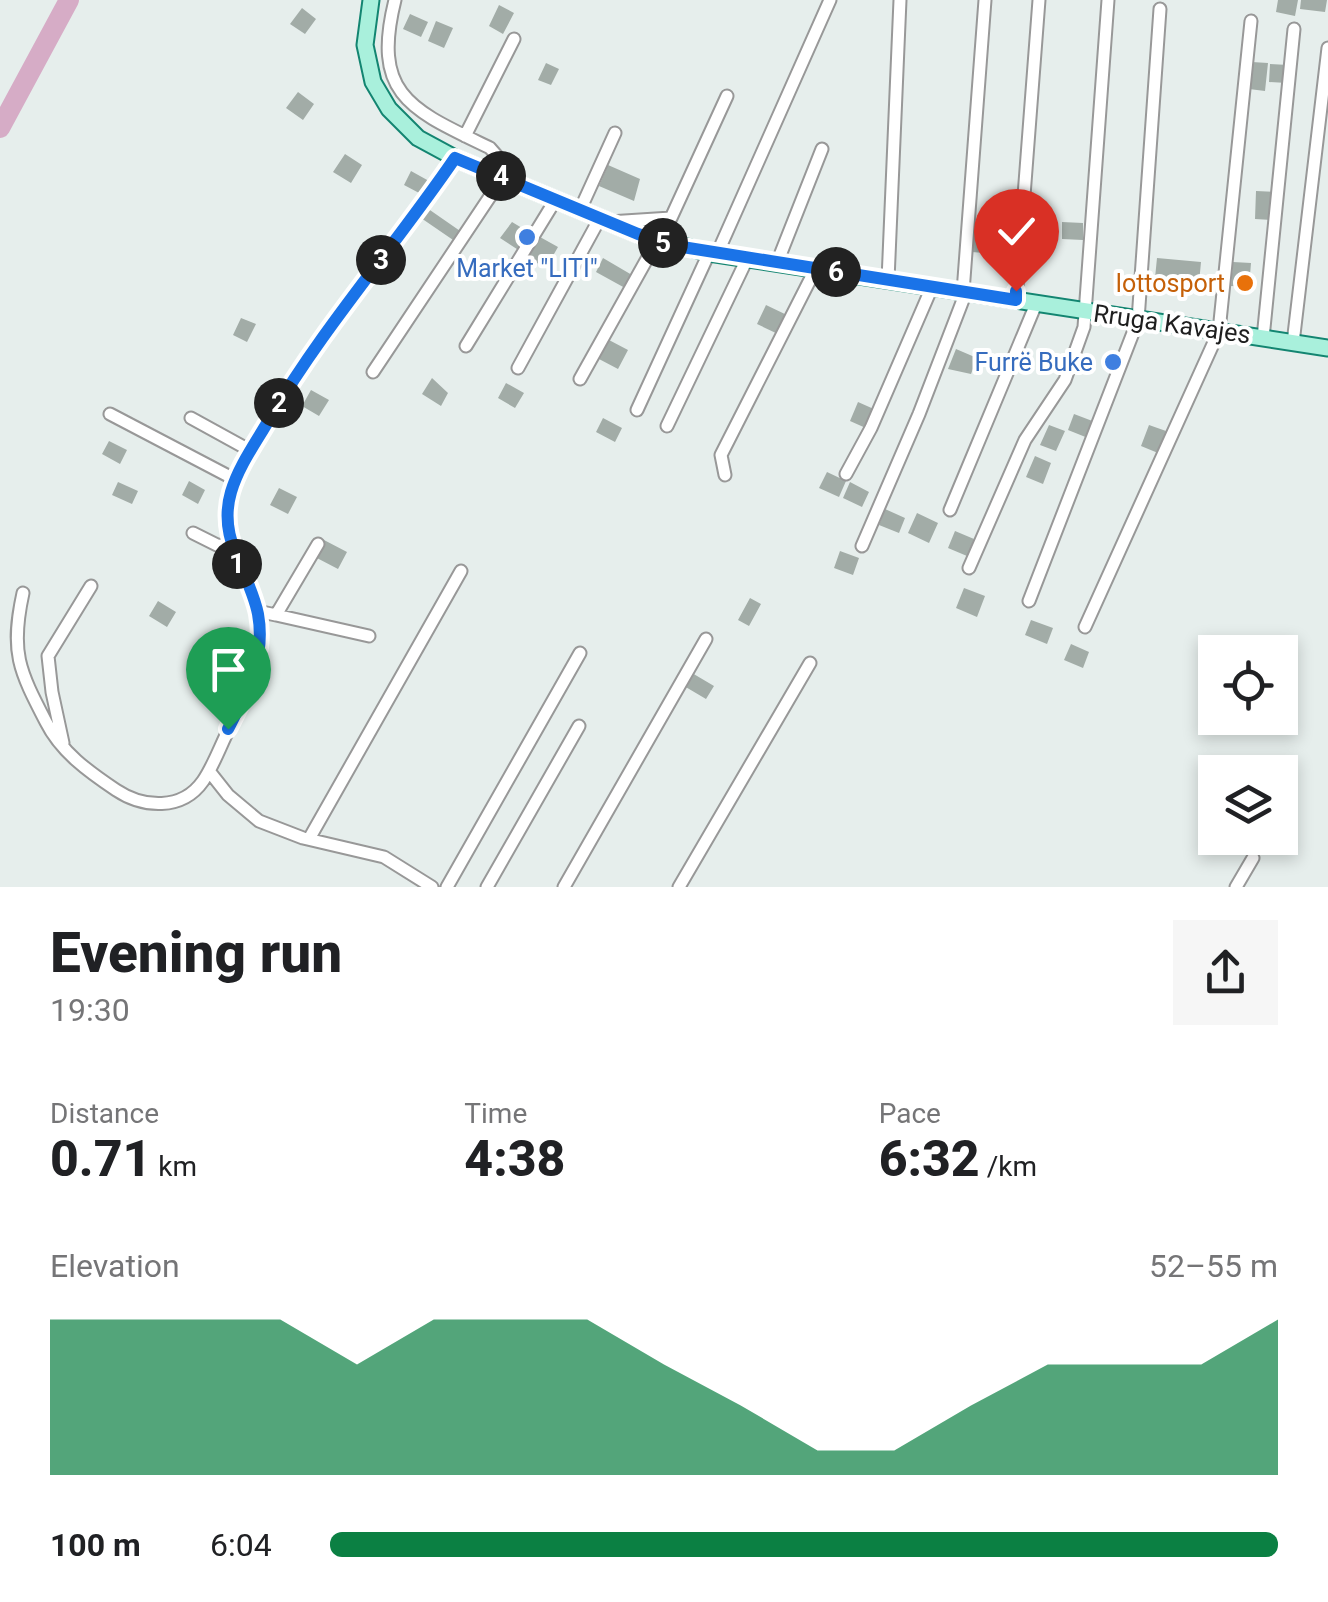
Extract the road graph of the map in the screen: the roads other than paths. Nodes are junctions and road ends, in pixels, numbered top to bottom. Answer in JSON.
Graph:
{"nodes":[{"id":1,"x":371,"y":0,"type":"edge"},
{"id":2,"x":395,"y":0,"type":"edge"},
{"id":3,"x":830,"y":0,"type":"edge"},
{"id":4,"x":900,"y":0,"type":"edge"},
{"id":5,"x":984,"y":0,"type":"edge"},
{"id":6,"x":1039,"y":0,"type":"edge"},
{"id":7,"x":1108,"y":0,"type":"edge"},
{"id":8,"x":1160,"y":9,"type":"dead end"},
{"id":9,"x":1251,"y":21,"type":"dead end"},
{"id":10,"x":1294,"y":29,"type":"dead end"},
{"id":11,"x":514,"y":39,"type":"dead end"},
{"id":12,"x":1328,"y":48,"type":"edge"},
{"id":13,"x":727,"y":96,"type":"dead end"},
{"id":14,"x":615,"y":133,"type":"dead end"},
{"id":15,"x":465,"y":136,"type":"junction"},
{"id":16,"x":822,"y":149,"type":"dead end"},
{"id":17,"x":455,"y":158,"type":"junction"},
{"id":18,"x":503,"y":177,"type":"junction"},
{"id":19,"x":556,"y":200,"type":"junction"},
{"id":20,"x":580,"y":210,"type":"junction"},
{"id":21,"x":604,"y":220,"type":"junction"},
{"id":22,"x":656,"y":241,"type":"junction"},
{"id":23,"x":713,"y":254,"type":"junction"},
{"id":24,"x":747,"y":259,"type":"junction"},
{"id":25,"x":777,"y":263,"type":"junction"},
{"id":26,"x":816,"y":268,"type":"junction"},
{"id":27,"x":888,"y":280,"type":"junction"},
{"id":28,"x":932,"y":286,"type":"junction"},
{"id":29,"x":964,"y":292,"type":"junction"},
{"id":30,"x":1016,"y":300,"type":"junction"},
{"id":31,"x":1036,"y":304,"type":"junction"},
{"id":32,"x":1086,"y":312,"type":"junction"},
{"id":33,"x":1138,"y":320,"type":"junction"},
{"id":34,"x":1220,"y":331,"type":"junction"},
{"id":35,"x":1263,"y":338,"type":"junction"},
{"id":36,"x":1292,"y":342,"type":"junction"},
{"id":37,"x":466,"y":346,"type":"dead end"},
{"id":38,"x":1328,"y":348,"type":"edge"},
{"id":39,"x":518,"y":368,"type":"dead end"},
{"id":40,"x":373,"y":372,"type":"dead end"},
{"id":41,"x":580,"y":379,"type":"dead end"},
{"id":42,"x":637,"y":410,"type":"dead end"},
{"id":43,"x":110,"y":414,"type":"dead end"},
{"id":44,"x":191,"y":418,"type":"dead end"},
{"id":45,"x":667,"y":426,"type":"dead end"},
{"id":46,"x":251,"y":451,"type":"junction"},
{"id":47,"x":846,"y":474,"type":"dead end"},
{"id":48,"x":725,"y":475,"type":"dead end"},
{"id":49,"x":236,"y":480,"type":"junction"},
{"id":50,"x":950,"y":510,"type":"dead end"},
{"id":51,"x":193,"y":532,"type":"dead end"},
{"id":52,"x":318,"y":544,"type":"dead end"},
{"id":53,"x":230,"y":546,"type":"junction"},
{"id":54,"x":862,"y":546,"type":"dead end"},
{"id":55,"x":969,"y":568,"type":"dead end"},
{"id":56,"x":461,"y":570,"type":"dead end"},
{"id":57,"x":91,"y":586,"type":"dead end"},
{"id":58,"x":24,"y":594,"type":"dead end"},
{"id":59,"x":1029,"y":602,"type":"dead end"},
{"id":60,"x":258,"y":611,"type":"junction"},
{"id":61,"x":276,"y":616,"type":"junction"},
{"id":62,"x":1085,"y":627,"type":"dead end"},
{"id":63,"x":369,"y":636,"type":"dead end"},
{"id":64,"x":706,"y":639,"type":"dead end"},
{"id":65,"x":580,"y":653,"type":"dead end"},
{"id":66,"x":810,"y":662,"type":"dead end"},
{"id":67,"x":579,"y":726,"type":"dead end"},
{"id":68,"x":64,"y":748,"type":"junction"},
{"id":69,"x":209,"y":771,"type":"junction"},
{"id":70,"x":308,"y":839,"type":"junction"},
{"id":71,"x":1253,"y":858,"type":"dead end"},
{"id":72,"x":432,"y":887,"type":"edge"},
{"id":73,"x":447,"y":887,"type":"edge"},
{"id":74,"x":487,"y":887,"type":"edge"},
{"id":75,"x":564,"y":887,"type":"edge"},
{"id":76,"x":679,"y":887,"type":"edge"},
{"id":77,"x":1236,"y":887,"type":"edge"}],
"edges":[{"from":1,"to":17,"type":"main road","name":"Rruga Kavajes"},
{"from":2,"to":15,"type":"street"},
{"from":3,"to":23,"type":"street"},
{"from":4,"to":27,"type":"street"},
{"from":5,"to":29,"type":"street"},
{"from":6,"to":30,"type":"street"},
{"from":7,"to":32,"type":"street"},
{"from":8,"to":33,"type":"street"},
{"from":9,"to":34,"type":"street"},
{"from":10,"to":35,"type":"street"},
{"from":11,"to":15,"type":"street"},
{"from":12,"to":36,"type":"street"},
{"from":13,"to":21,"type":"street"},
{"from":14,"to":20,"type":"street"},
{"from":15,"to":18,"type":"street"},
{"from":16,"to":25,"type":"street"},
{"from":17,"to":18,"type":"main road","name":"Rruga Kavajes"},
{"from":17,"to":46,"type":"street"},
{"from":18,"to":19,"type":"main road","name":"Rruga Kavajes"},
{"from":18,"to":40,"type":"street"},
{"from":19,"to":20,"type":"main road","name":"Rruga Kavajes"},
{"from":19,"to":37,"type":"street"},
{"from":20,"to":21,"type":"main road","name":"Rruga Kavajes"},
{"from":21,"to":22,"type":"main road","name":"Rruga Kavajes"},
{"from":21,"to":39,"type":"street"},
{"from":22,"to":23,"type":"main road","name":"Rruga Kavajes"},
{"from":22,"to":41,"type":"street"},
{"from":23,"to":24,"type":"main road","name":"Rruga Kavajes"},
{"from":23,"to":42,"type":"street"},
{"from":24,"to":25,"type":"main road","name":"Rruga Kavajes"},
{"from":24,"to":45,"type":"street"},
{"from":25,"to":26,"type":"main road","name":"Rruga Kavajes"},
{"from":26,"to":27,"type":"main road","name":"Rruga Kavajes"},
{"from":26,"to":48,"type":"street"},
{"from":27,"to":28,"type":"main road","name":"Rruga Kavajes"},
{"from":28,"to":29,"type":"main road","name":"Rruga Kavajes"},
{"from":28,"to":47,"type":"street"},
{"from":29,"to":30,"type":"main road","name":"Rruga Kavajes"},
{"from":29,"to":54,"type":"street"},
{"from":30,"to":31,"type":"main road","name":"Rruga Kavajes"},
{"from":31,"to":32,"type":"main road","name":"Rruga Kavajes"},
{"from":31,"to":50,"type":"street"},
{"from":32,"to":33,"type":"main road","name":"Rruga Kavajes"},
{"from":32,"to":55,"type":"street"},
{"from":33,"to":34,"type":"main road","name":"Rruga Kavajes"},
{"from":33,"to":59,"type":"street"},
{"from":34,"to":35,"type":"main road","name":"Rruga Kavajes"},
{"from":34,"to":62,"type":"street"},
{"from":35,"to":36,"type":"main road","name":"Rruga Kavajes"},
{"from":36,"to":38,"type":"main road","name":"Rruga Kavajes"},
{"from":43,"to":49,"type":"street"},
{"from":44,"to":46,"type":"street"},
{"from":46,"to":49,"type":"street"},
{"from":49,"to":53,"type":"street"},
{"from":51,"to":53,"type":"street"},
{"from":52,"to":61,"type":"street"},
{"from":53,"to":60,"type":"street"},
{"from":56,"to":70,"type":"street"},
{"from":57,"to":68,"type":"street"},
{"from":58,"to":68,"type":"street"},
{"from":60,"to":61,"type":"street"},
{"from":60,"to":69,"type":"street"},
{"from":61,"to":63,"type":"street"},
{"from":64,"to":75,"type":"street"},
{"from":65,"to":73,"type":"street"},
{"from":66,"to":76,"type":"street"},
{"from":67,"to":74,"type":"street"},
{"from":68,"to":69,"type":"street"},
{"from":69,"to":70,"type":"street"},
{"from":70,"to":72,"type":"street"},
{"from":71,"to":77,"type":"street"}]}
